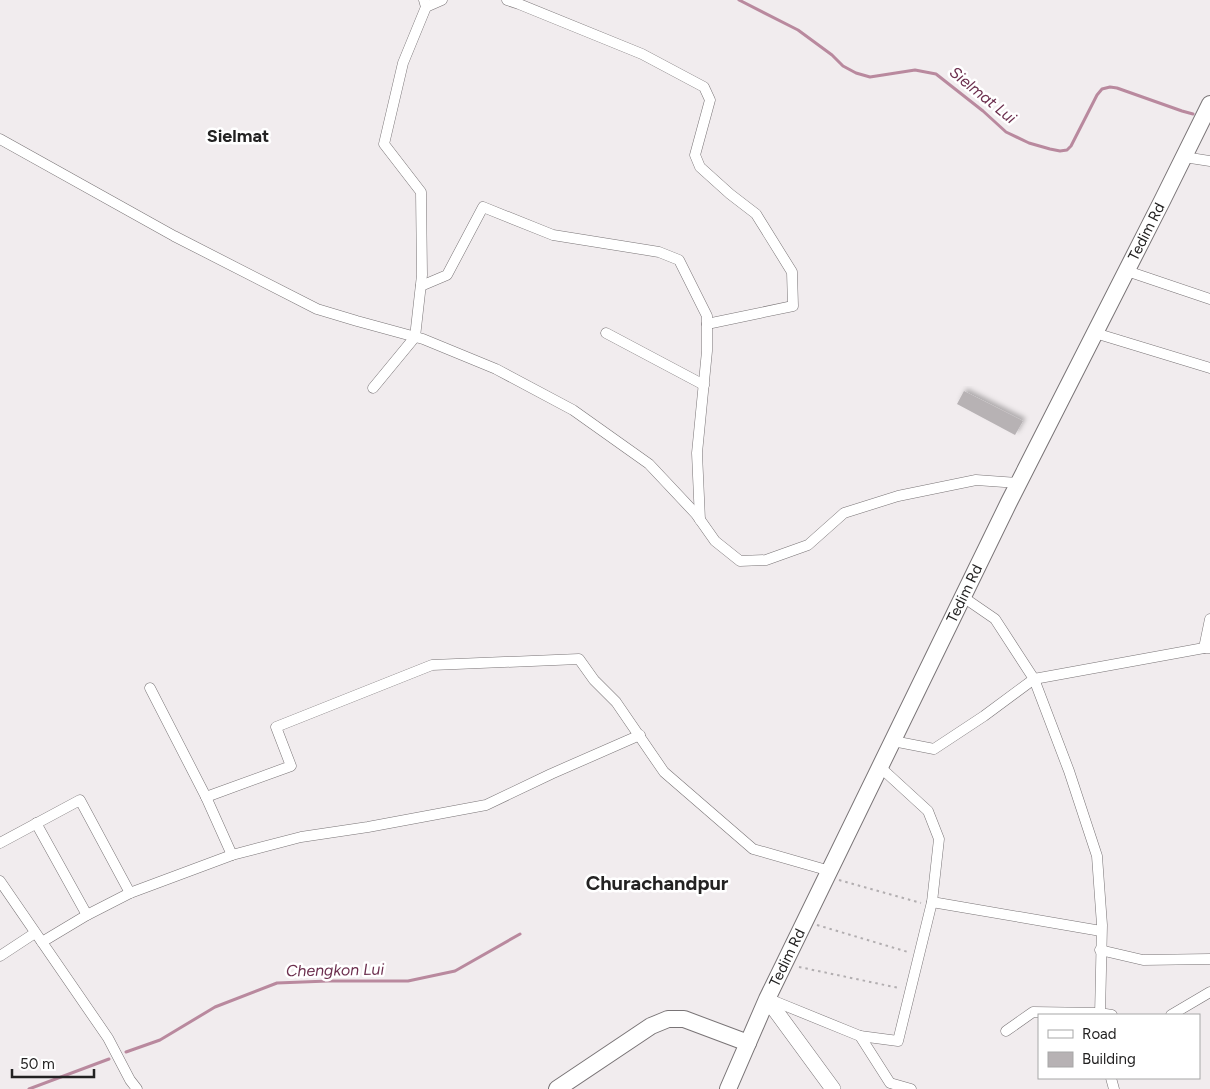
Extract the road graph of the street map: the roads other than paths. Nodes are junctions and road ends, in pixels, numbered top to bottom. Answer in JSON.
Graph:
{"nodes":[{"id":1,"x":442,"y":0,"type":"edge"},
{"id":2,"x":507,"y":0,"type":"edge"},
{"id":3,"x":425,"y":4,"type":"edge"},
{"id":4,"x":1210,"y":104,"type":"edge"},
{"id":5,"x":0,"y":139,"type":"edge"},
{"id":6,"x":1184,"y":157,"type":"junction"},
{"id":7,"x":1210,"y":161,"type":"edge"},
{"id":8,"x":1126,"y":271,"type":"junction"},
{"id":9,"x":421,"y":286,"type":"junction"},
{"id":10,"x":1210,"y":299,"type":"edge"},
{"id":11,"x":707,"y":324,"type":"junction"},
{"id":12,"x":606,"y":333,"type":"dead end"},
{"id":13,"x":1095,"y":333,"type":"junction"},
{"id":14,"x":415,"y":337,"type":"junction"},
{"id":15,"x":1210,"y":368,"type":"edge"},
{"id":16,"x":704,"y":385,"type":"junction"},
{"id":17,"x":373,"y":388,"type":"dead end"},
{"id":18,"x":1019,"y":483,"type":"junction"},
{"id":19,"x":700,"y":520,"type":"junction"},
{"id":20,"x":963,"y":597,"type":"junction"},
{"id":21,"x":1210,"y":619,"type":"edge"},
{"id":22,"x":1207,"y":648,"type":"edge"},
{"id":23,"x":1034,"y":679,"type":"junction"},
{"id":24,"x":150,"y":688,"type":"dead end"},
{"id":25,"x":640,"y":735,"type":"junction"},
{"id":26,"x":893,"y":741,"type":"junction"},
{"id":27,"x":880,"y":767,"type":"junction"},
{"id":28,"x":206,"y":797,"type":"junction"},
{"id":29,"x":36,"y":823,"type":"junction"},
{"id":30,"x":0,"y":843,"type":"edge"},
{"id":31,"x":232,"y":855,"type":"junction"},
{"id":32,"x":828,"y":874,"type":"junction"},
{"id":33,"x":0,"y":881,"type":"edge"},
{"id":34,"x":130,"y":893,"type":"junction"},
{"id":35,"x":932,"y":904,"type":"junction"},
{"id":36,"x":87,"y":915,"type":"junction"},
{"id":37,"x":1101,"y":931,"type":"junction"},
{"id":38,"x":39,"y":937,"type":"junction"},
{"id":39,"x":1100,"y":950,"type":"junction"},
{"id":40,"x":0,"y":956,"type":"edge"},
{"id":41,"x":1210,"y":960,"type":"edge"},
{"id":42,"x":1210,"y":992,"type":"edge"},
{"id":43,"x":767,"y":999,"type":"junction"},
{"id":44,"x":1099,"y":1014,"type":"edge"},
{"id":45,"x":1172,"y":1014,"type":"edge"},
{"id":46,"x":1006,"y":1031,"type":"dead end"},
{"id":47,"x":860,"y":1036,"type":"junction"},
{"id":48,"x":748,"y":1043,"type":"junction"},
{"id":49,"x":137,"y":1089,"type":"edge"},
{"id":50,"x":557,"y":1089,"type":"edge"},
{"id":51,"x":728,"y":1089,"type":"edge"},
{"id":52,"x":833,"y":1089,"type":"edge"},
{"id":53,"x":912,"y":1089,"type":"edge"}],
"edges":[{"from":1,"to":3,"type":"street"},
{"from":2,"to":11,"type":"street"},
{"from":3,"to":9,"type":"street"},
{"from":4,"to":6,"type":"highway","name":"Tedim Rd"},
{"from":5,"to":14,"type":"street"},
{"from":6,"to":7,"type":"street"},
{"from":6,"to":8,"type":"highway","name":"Tedim Rd"},
{"from":8,"to":10,"type":"street"},
{"from":8,"to":13,"type":"highway","name":"Tedim Rd"},
{"from":9,"to":11,"type":"street"},
{"from":9,"to":14,"type":"street"},
{"from":11,"to":16,"type":"street"},
{"from":12,"to":16,"type":"street"},
{"from":13,"to":15,"type":"street"},
{"from":13,"to":18,"type":"highway","name":"Tedim Rd"},
{"from":14,"to":17,"type":"street"},
{"from":14,"to":19,"type":"street"},
{"from":16,"to":19,"type":"street"},
{"from":18,"to":19,"type":"street"},
{"from":18,"to":20,"type":"highway","name":"Tedim Rd"},
{"from":20,"to":23,"type":"street"},
{"from":20,"to":26,"type":"highway","name":"Tedim Rd"},
{"from":21,"to":22,"type":"street"},
{"from":22,"to":23,"type":"street"},
{"from":23,"to":26,"type":"street"},
{"from":23,"to":37,"type":"street"},
{"from":24,"to":28,"type":"street"},
{"from":25,"to":28,"type":"street"},
{"from":25,"to":31,"type":"street"},
{"from":25,"to":32,"type":"street"},
{"from":26,"to":27,"type":"highway","name":"Tedim Rd"},
{"from":27,"to":32,"type":"highway","name":"Tedim Rd"},
{"from":27,"to":35,"type":"street"},
{"from":28,"to":31,"type":"street"},
{"from":29,"to":30,"type":"street"},
{"from":29,"to":34,"type":"street"},
{"from":29,"to":36,"type":"street"},
{"from":31,"to":34,"type":"street"},
{"from":32,"to":43,"type":"highway","name":"Tedim Rd"},
{"from":33,"to":38,"type":"street"},
{"from":34,"to":36,"type":"street"},
{"from":35,"to":37,"type":"street"},
{"from":35,"to":47,"type":"street"},
{"from":36,"to":38,"type":"street"},
{"from":37,"to":39,"type":"street"},
{"from":38,"to":40,"type":"street"},
{"from":38,"to":49,"type":"street"},
{"from":39,"to":41,"type":"street"},
{"from":39,"to":44,"type":"street"},
{"from":42,"to":45,"type":"street"},
{"from":43,"to":47,"type":"street"},
{"from":43,"to":48,"type":"highway","name":"Tedim Rd"},
{"from":43,"to":52,"type":"main road"},
{"from":44,"to":46,"type":"street"},
{"from":47,"to":53,"type":"street"},
{"from":48,"to":50,"type":"highway"},
{"from":48,"to":51,"type":"highway","name":"Tedim Rd"}]}
